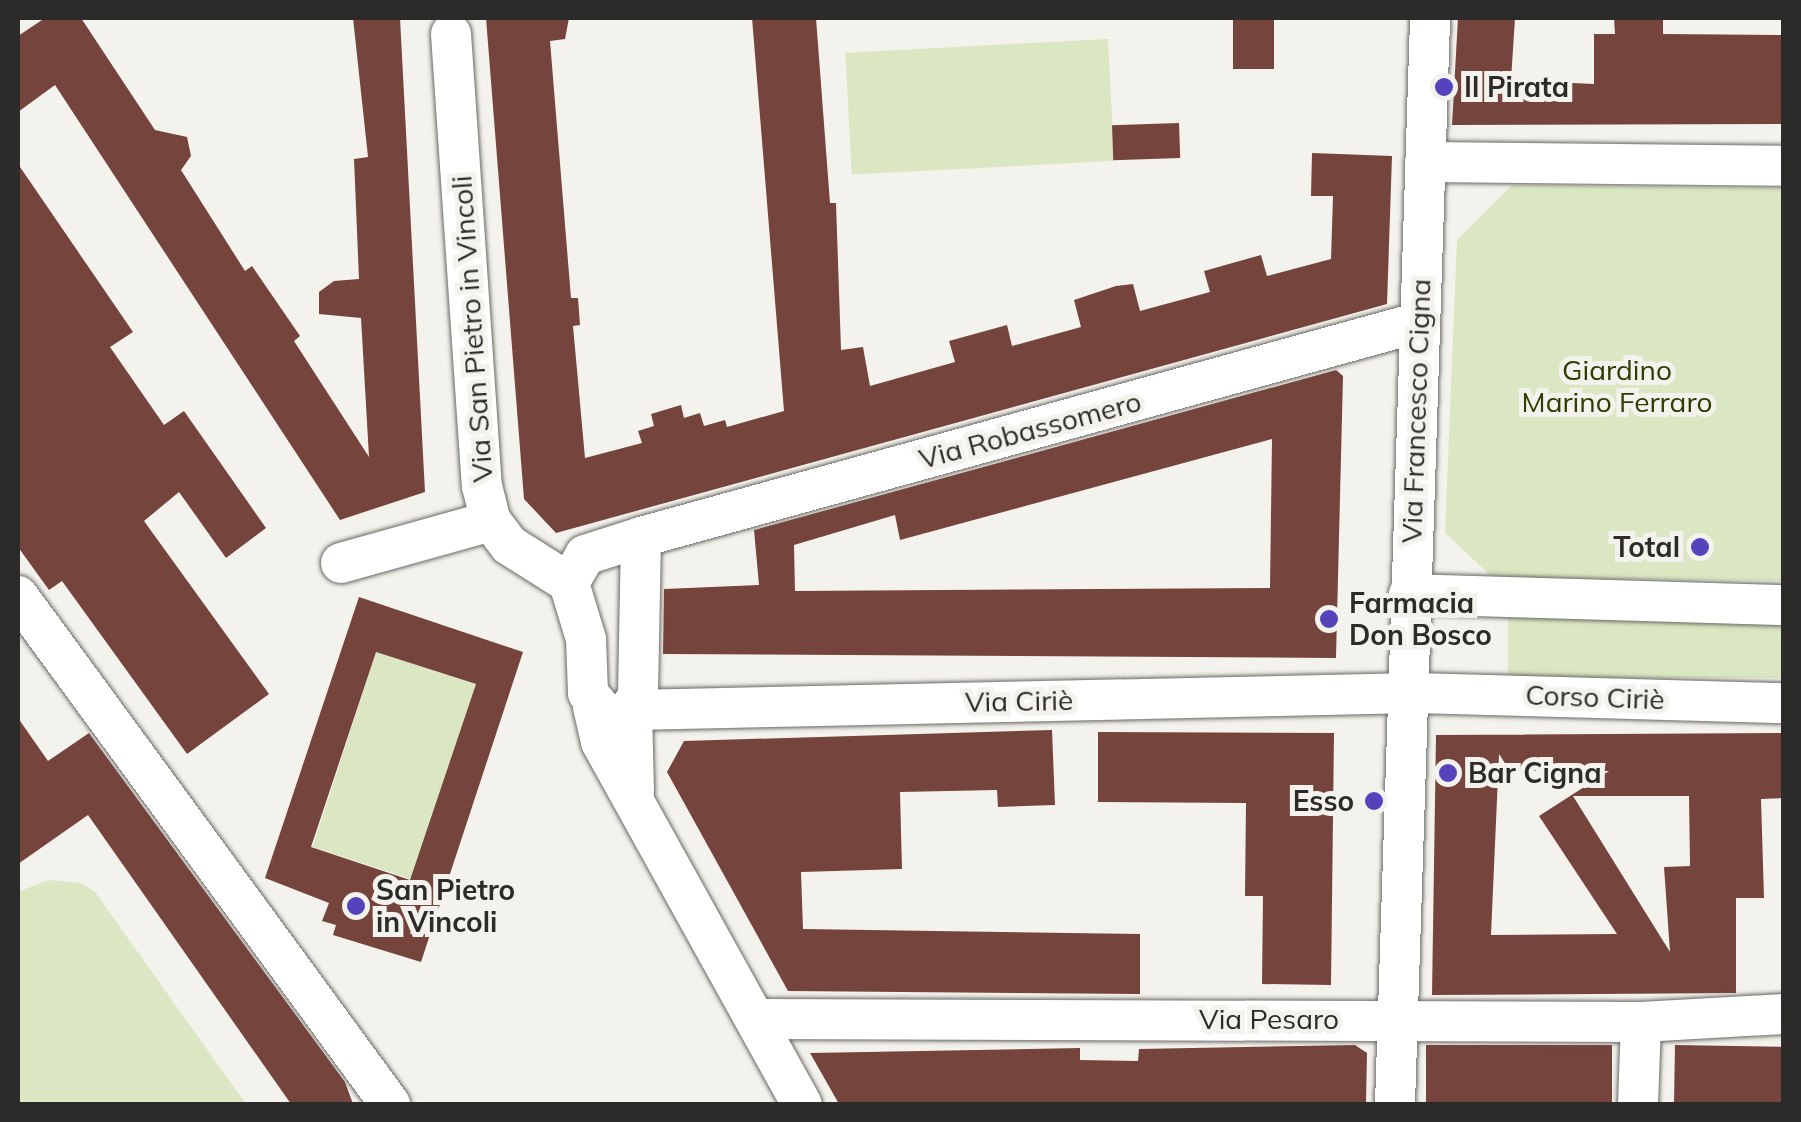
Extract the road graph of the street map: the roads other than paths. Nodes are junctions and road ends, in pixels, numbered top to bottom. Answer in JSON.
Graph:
{"nodes":[{"id":1,"x":1430,"y":18,"type":"edge"},
{"id":2,"x":451,"y":34,"type":"dead end"},
{"id":3,"x":1425,"y":162,"type":"junction"},
{"id":4,"x":1784,"y":166,"type":"edge"},
{"id":5,"x":1420,"y":322,"type":"junction"},
{"id":6,"x":490,"y":520,"type":"junction"},
{"id":7,"x":641,"y":537,"type":"junction"},
{"id":8,"x":341,"y":563,"type":"dead end"},
{"id":9,"x":569,"y":583,"type":"junction"},
{"id":10,"x":1409,"y":594,"type":"junction"},
{"id":11,"x":18,"y":596,"type":"edge"},
{"id":12,"x":1784,"y":605,"type":"edge"},
{"id":13,"x":1407,"y":693,"type":"junction"},
{"id":14,"x":1784,"y":703,"type":"edge"},
{"id":15,"x":612,"y":708,"type":"junction"},
{"id":16,"x":1784,"y":1014,"type":"edge"},
{"id":17,"x":755,"y":1019,"type":"junction"},
{"id":18,"x":1397,"y":1019,"type":"junction"},
{"id":19,"x":1641,"y":1022,"type":"junction"},
{"id":20,"x":390,"y":1104,"type":"edge"},
{"id":21,"x":802,"y":1104,"type":"edge"},
{"id":22,"x":1395,"y":1104,"type":"edge"},
{"id":23,"x":1638,"y":1104,"type":"edge"}],
"edges":[{"from":1,"to":3,"type":"street","name":"Via Francesco Cigna"},
{"from":2,"to":6,"type":"street","name":"Via San Pietro in Vincoli"},
{"from":3,"to":4,"type":"street"},
{"from":3,"to":5,"type":"street","name":"Via Francesco Cigna"},
{"from":5,"to":7,"type":"street","name":"Via Robassomero"},
{"from":5,"to":10,"type":"street","name":"Via Francesco Cigna"},
{"from":6,"to":8,"type":"street"},
{"from":6,"to":9,"type":"street","name":"Via San Pietro in Vincoli"},
{"from":7,"to":9,"type":"street","name":"Via Robassomero"},
{"from":7,"to":15,"type":"street"},
{"from":9,"to":15,"type":"street"},
{"from":10,"to":12,"type":"street"},
{"from":10,"to":13,"type":"street","name":"Via Francesco Cigna"},
{"from":11,"to":20,"type":"street"},
{"from":13,"to":14,"type":"street","name":"Corso Ciriè"},
{"from":13,"to":15,"type":"street","name":"Via Ciriè"},
{"from":13,"to":18,"type":"street","name":"Via Francesco Cigna"},
{"from":15,"to":17,"type":"street"},
{"from":16,"to":19,"type":"street","name":"Via Pesaro"},
{"from":17,"to":18,"type":"street","name":"Via Pesaro"},
{"from":17,"to":21,"type":"street"},
{"from":18,"to":19,"type":"street","name":"Via Pesaro"},
{"from":18,"to":22,"type":"street","name":"Via Francesco Cigna"},
{"from":19,"to":23,"type":"street"}]}
